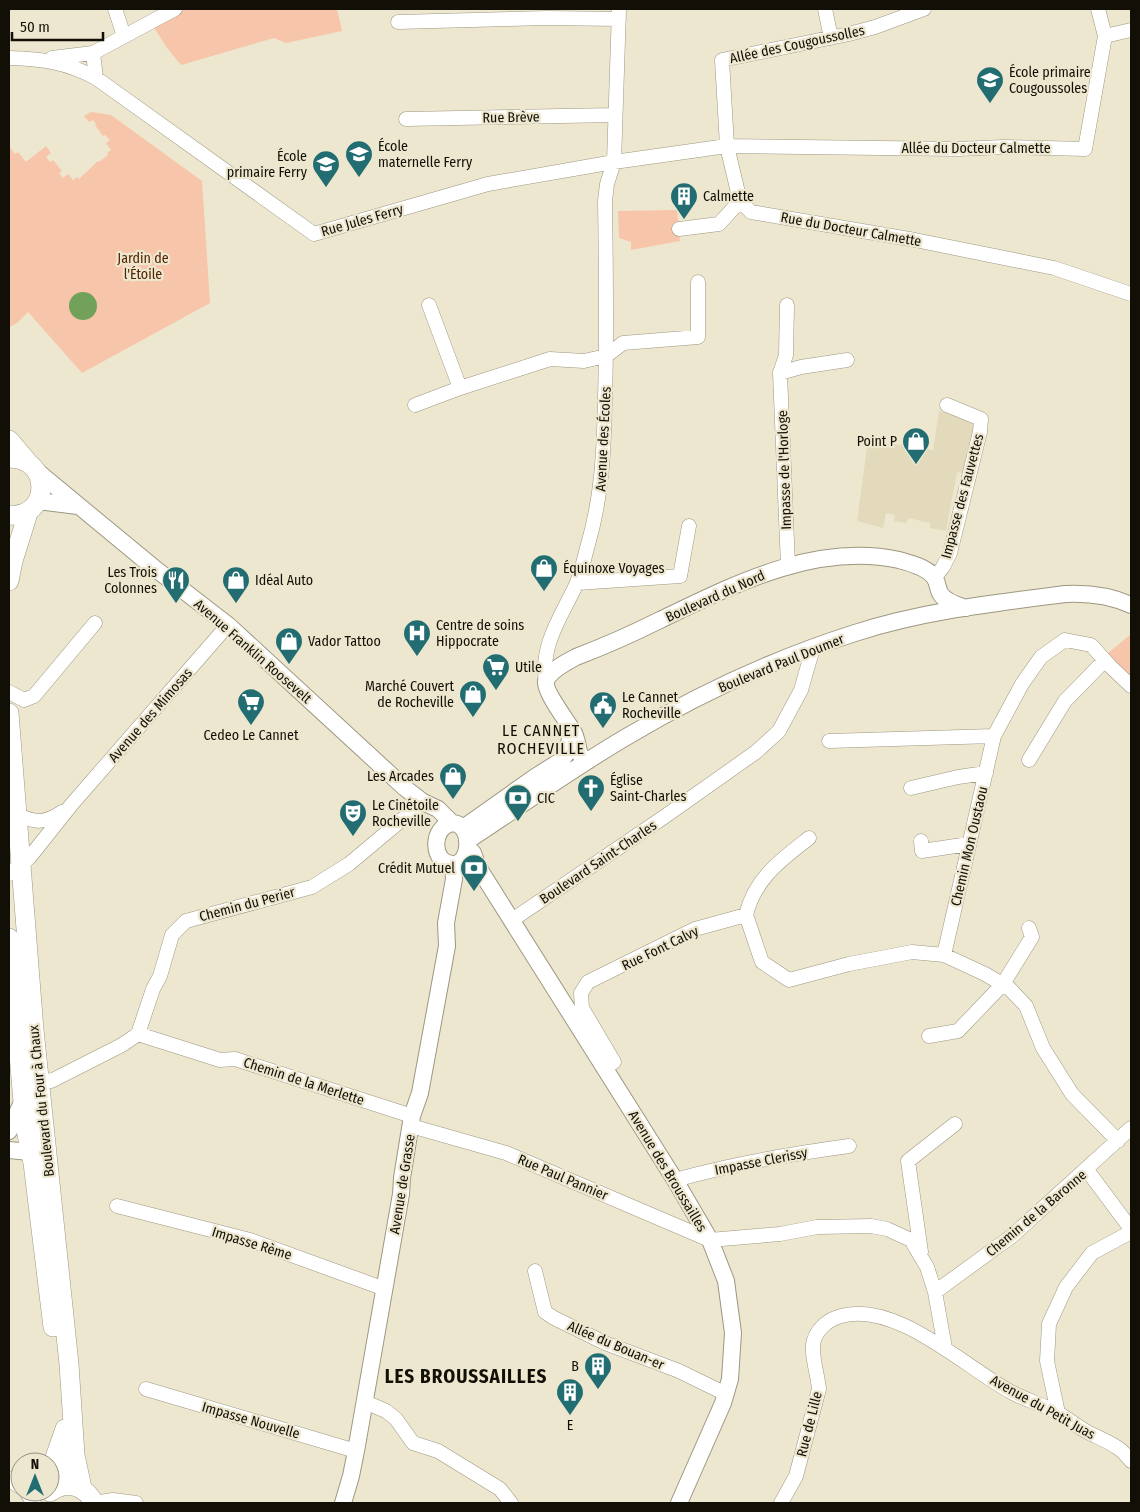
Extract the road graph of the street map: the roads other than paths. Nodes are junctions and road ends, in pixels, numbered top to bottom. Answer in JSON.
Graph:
{"nodes":[{"id":1,"x":115,"y":9,"type":"edge"},
{"id":2,"x":175,"y":9,"type":"edge"},
{"id":3,"x":825,"y":9,"type":"edge"},
{"id":4,"x":924,"y":9,"type":"edge"},
{"id":5,"x":1098,"y":9,"type":"edge"},
{"id":6,"x":619,"y":14,"type":"edge"},
{"id":7,"x":398,"y":22,"type":"dead end"},
{"id":8,"x":1131,"y":30,"type":"edge"},
{"id":9,"x":124,"y":36,"type":"junction"},
{"id":10,"x":1106,"y":36,"type":"junction"},
{"id":11,"x":831,"y":38,"type":"junction"},
{"id":12,"x":93,"y":53,"type":"junction"},
{"id":13,"x":9,"y":58,"type":"edge"},
{"id":14,"x":41,"y":59,"type":"junction"},
{"id":15,"x":96,"y":78,"type":"junction"},
{"id":16,"x":615,"y":115,"type":"junction"},
{"id":17,"x":406,"y":120,"type":"dead end"},
{"id":18,"x":727,"y":146,"type":"junction"},
{"id":19,"x":614,"y":162,"type":"junction"},
{"id":20,"x":740,"y":201,"type":"junction"},
{"id":21,"x":679,"y":229,"type":"dead end"},
{"id":22,"x":698,"y":282,"type":"dead end"},
{"id":23,"x":1131,"y":294,"type":"edge"},
{"id":24,"x":429,"y":305,"type":"dead end"},
{"id":25,"x":788,"y":305,"type":"dead end"},
{"id":26,"x":606,"y":356,"type":"junction"},
{"id":27,"x":847,"y":360,"type":"dead end"},
{"id":28,"x":780,"y":373,"type":"junction"},
{"id":29,"x":460,"y":388,"type":"junction"},
{"id":30,"x":415,"y":405,"type":"dead end"},
{"id":31,"x":947,"y":405,"type":"dead end"},
{"id":32,"x":9,"y":440,"type":"edge"},
{"id":33,"x":25,"y":464,"type":"edge"},
{"id":34,"x":34,"y":505,"type":"junction"},
{"id":35,"x":78,"y":506,"type":"junction"},
{"id":36,"x":9,"y":515,"type":"edge"},
{"id":37,"x":689,"y":526,"type":"dead end"},
{"id":38,"x":788,"y":566,"type":"junction"},
{"id":39,"x":935,"y":577,"type":"junction"},
{"id":40,"x":9,"y":581,"type":"edge"},
{"id":41,"x":577,"y":583,"type":"junction"},
{"id":42,"x":940,"y":593,"type":"junction"},
{"id":43,"x":1131,"y":606,"type":"edge"},
{"id":44,"x":966,"y":608,"type":"junction"},
{"id":45,"x":915,"y":617,"type":"junction"},
{"id":46,"x":95,"y":623,"type":"dead end"},
{"id":47,"x":228,"y":625,"type":"junction"},
{"id":48,"x":551,"y":639,"type":"junction"},
{"id":49,"x":813,"y":648,"type":"junction"},
{"id":50,"x":1105,"y":660,"type":"junction"},
{"id":51,"x":567,"y":662,"type":"junction"},
{"id":52,"x":546,"y":681,"type":"junction"},
{"id":53,"x":1131,"y":686,"type":"edge"},
{"id":54,"x":9,"y":692,"type":"edge"},
{"id":55,"x":9,"y":713,"type":"edge"},
{"id":56,"x":572,"y":729,"type":"junction"},
{"id":57,"x":994,"y":736,"type":"junction"},
{"id":58,"x":829,"y":741,"type":"dead end"},
{"id":59,"x":1029,"y":760,"type":"dead end"},
{"id":60,"x":588,"y":761,"type":"junction"},
{"id":61,"x":986,"y":773,"type":"junction"},
{"id":62,"x":911,"y":788,"type":"dead end"},
{"id":63,"x":423,"y":802,"type":"junction"},
{"id":64,"x":72,"y":804,"type":"junction"},
{"id":65,"x":16,"y":814,"type":"junction"},
{"id":66,"x":809,"y":838,"type":"dead end"},
{"id":67,"x":457,"y":842,"type":"junction"},
{"id":68,"x":969,"y":844,"type":"junction"},
{"id":69,"x":922,"y":850,"type":"dead end"},
{"id":70,"x":19,"y":865,"type":"edge"},
{"id":71,"x":746,"y":915,"type":"junction"},
{"id":72,"x":512,"y":920,"type":"junction"},
{"id":73,"x":1029,"y":928,"type":"dead end"},
{"id":74,"x":9,"y":938,"type":"edge"},
{"id":75,"x":944,"y":955,"type":"junction"},
{"id":76,"x":10,"y":961,"type":"edge"},
{"id":77,"x":1003,"y":984,"type":"junction"},
{"id":78,"x":34,"y":1030,"type":"junction"},
{"id":79,"x":138,"y":1034,"type":"junction"},
{"id":80,"x":930,"y":1036,"type":"dead end"},
{"id":81,"x":605,"y":1068,"type":"junction"},
{"id":82,"x":40,"y":1079,"type":"junction"},
{"id":83,"x":23,"y":1100,"type":"junction"},
{"id":84,"x":411,"y":1121,"type":"junction"},
{"id":85,"x":955,"y":1124,"type":"dead end"},
{"id":86,"x":16,"y":1127,"type":"edge"},
{"id":87,"x":1131,"y":1128,"type":"edge"},
{"id":88,"x":1118,"y":1141,"type":"junction"},
{"id":89,"x":849,"y":1146,"type":"dead end"},
{"id":90,"x":9,"y":1150,"type":"edge"},
{"id":91,"x":38,"y":1155,"type":"junction"},
{"id":92,"x":1087,"y":1170,"type":"junction"},
{"id":93,"x":675,"y":1180,"type":"junction"},
{"id":94,"x":117,"y":1206,"type":"dead end"},
{"id":95,"x":1131,"y":1230,"type":"edge"},
{"id":96,"x":710,"y":1240,"type":"junction"},
{"id":97,"x":922,"y":1259,"type":"junction"},
{"id":98,"x":535,"y":1272,"type":"dead end"},
{"id":99,"x":385,"y":1289,"type":"junction"},
{"id":100,"x":935,"y":1292,"type":"junction"},
{"id":101,"x":945,"y":1348,"type":"junction"},
{"id":102,"x":146,"y":1389,"type":"dead end"},
{"id":103,"x":726,"y":1394,"type":"junction"},
{"id":104,"x":365,"y":1402,"type":"junction"},
{"id":105,"x":1058,"y":1413,"type":"junction"},
{"id":106,"x":63,"y":1427,"type":"junction"},
{"id":107,"x":356,"y":1451,"type":"junction"},
{"id":108,"x":54,"y":1452,"type":"edge"},
{"id":109,"x":1131,"y":1461,"type":"edge"},
{"id":110,"x":60,"y":1464,"type":"edge"},
{"id":111,"x":60,"y":1484,"type":"edge"},
{"id":112,"x":60,"y":1489,"type":"edge"},
{"id":113,"x":94,"y":1503,"type":"edge"},
{"id":114,"x":136,"y":1503,"type":"edge"},
{"id":115,"x":342,"y":1503,"type":"edge"},
{"id":116,"x":511,"y":1503,"type":"edge"},
{"id":117,"x":679,"y":1503,"type":"edge"},
{"id":118,"x":781,"y":1503,"type":"edge"}],
"edges":[{"from":1,"to":9,"type":"street"},
{"from":2,"to":9,"type":"street"},
{"from":3,"to":11,"type":"street"},
{"from":4,"to":11,"type":"street","name":"Allée des Cougoussolles"},
{"from":5,"to":10,"type":"street"},
{"from":6,"to":7,"type":"street"},
{"from":6,"to":16,"type":"street","name":"Avenue des Écoles"},
{"from":8,"to":10,"type":"street"},
{"from":9,"to":12,"type":"street"},
{"from":10,"to":18,"type":"street","name":"Allée du Docteur Calmette"},
{"from":11,"to":18,"type":"street","name":"Allée des Cougoussolles"},
{"from":12,"to":14,"type":"street"},
{"from":12,"to":15,"type":"street"},
{"from":13,"to":14,"type":"street","name":"Rue Jules Ferry"},
{"from":14,"to":15,"type":"street","name":"Rue Jules Ferry"},
{"from":15,"to":19,"type":"street","name":"Rue Jules Ferry"},
{"from":16,"to":17,"type":"street","name":"Rue Brève"},
{"from":16,"to":19,"type":"street","name":"Avenue des Écoles"},
{"from":18,"to":19,"type":"street"},
{"from":18,"to":20,"type":"street"},
{"from":19,"to":26,"type":"street","name":"Avenue des Écoles"},
{"from":20,"to":21,"type":"street"},
{"from":20,"to":23,"type":"street","name":"Rue du Docteur Calmette"},
{"from":22,"to":26,"type":"street"},
{"from":24,"to":29,"type":"street"},
{"from":25,"to":28,"type":"street","name":"Impasse de l'Horloge"},
{"from":26,"to":29,"type":"street"},
{"from":26,"to":41,"type":"street","name":"Avenue des Écoles"},
{"from":27,"to":28,"type":"street"},
{"from":28,"to":38,"type":"street","name":"Impasse de l'Horloge"},
{"from":29,"to":30,"type":"street"},
{"from":31,"to":39,"type":"street","name":"Impasse des Fauvettes"},
{"from":32,"to":33,"type":"main road","name":"Avenue Franklin Roosevelt"},
{"from":33,"to":34,"type":"main road"},
{"from":33,"to":35,"type":"street","name":"Avenue Franklin Roosevelt"},
{"from":34,"to":35,"type":"street"},
{"from":34,"to":36,"type":"main road"},
{"from":34,"to":40,"type":"main road"},
{"from":35,"to":47,"type":"street","name":"Avenue Franklin Roosevelt"},
{"from":37,"to":41,"type":"street"},
{"from":38,"to":39,"type":"street","name":"Boulevard du Nord"},
{"from":38,"to":51,"type":"street","name":"Boulevard du Nord"},
{"from":39,"to":42,"type":"street"},
{"from":41,"to":48,"type":"street","name":"Avenue des Écoles"},
{"from":42,"to":44,"type":"street"},
{"from":42,"to":45,"type":"street"},
{"from":43,"to":44,"type":"street","name":"Boulevard Paul Doumer"},
{"from":44,"to":45,"type":"street","name":"Boulevard Paul Doumer"},
{"from":45,"to":49,"type":"street","name":"Boulevard Paul Doumer"},
{"from":46,"to":54,"type":"street"},
{"from":47,"to":63,"type":"street","name":"Avenue Franklin Roosevelt"},
{"from":47,"to":64,"type":"street","name":"Avenue des Mimosas"},
{"from":48,"to":51,"type":"street"},
{"from":48,"to":52,"type":"street","name":"Avenue des Écoles"},
{"from":49,"to":60,"type":"street","name":"Boulevard Paul Doumer"},
{"from":49,"to":72,"type":"street","name":"Boulevard Saint-Charles"},
{"from":50,"to":53,"type":"street","name":"Chemin Mon Oustaou"},
{"from":50,"to":57,"type":"street","name":"Chemin Mon Oustaou"},
{"from":50,"to":59,"type":"street"},
{"from":51,"to":52,"type":"street","name":"Boulevard du Nord"},
{"from":52,"to":56,"type":"street","name":"Avenue des Écoles"},
{"from":55,"to":65,"type":"main road","name":"Boulevard du Four à Chaux"},
{"from":56,"to":60,"type":"street","name":"Avenue des Écoles"},
{"from":56,"to":67,"type":"street"},
{"from":57,"to":58,"type":"street"},
{"from":57,"to":61,"type":"street","name":"Chemin Mon Oustaou"},
{"from":60,"to":67,"type":"street","name":"Boulevard Paul Doumer"},
{"from":61,"to":62,"type":"street"},
{"from":61,"to":68,"type":"street","name":"Chemin Mon Oustaou"},
{"from":63,"to":67,"type":"street","name":"Avenue Franklin Roosevelt"},
{"from":63,"to":79,"type":"street","name":"Chemin du Perier"},
{"from":64,"to":65,"type":"street","name":"Avenue des Mimosas"},
{"from":64,"to":70,"type":"street","name":"Avenue des Mimosas"},
{"from":65,"to":70,"type":"main road","name":"Boulevard du Four à Chaux"},
{"from":66,"to":71,"type":"street"},
{"from":67,"to":72,"type":"street","name":"Avenue des Broussailles"},
{"from":67,"to":84,"type":"street","name":"Avenue de Grasse"},
{"from":68,"to":69,"type":"street"},
{"from":68,"to":75,"type":"street","name":"Chemin Mon Oustaou"},
{"from":70,"to":78,"type":"main road","name":"Boulevard du Four à Chaux"},
{"from":71,"to":75,"type":"street"},
{"from":71,"to":81,"type":"street","name":"Rue Font Calvy"},
{"from":72,"to":81,"type":"street","name":"Avenue des Broussailles"},
{"from":73,"to":77,"type":"street"},
{"from":74,"to":76,"type":"main road","name":"Boulevard du Four à Chaux"},
{"from":75,"to":77,"type":"street"},
{"from":76,"to":83,"type":"main road","name":"Boulevard du Four à Chaux"},
{"from":77,"to":80,"type":"street"},
{"from":77,"to":88,"type":"street"},
{"from":78,"to":82,"type":"main road","name":"Boulevard du Four à Chaux"},
{"from":78,"to":83,"type":"main road"},
{"from":79,"to":82,"type":"street"},
{"from":79,"to":84,"type":"street","name":"Chemin de la Merlette"},
{"from":81,"to":93,"type":"street","name":"Avenue des Broussailles"},
{"from":82,"to":91,"type":"main road","name":"Boulevard du Four à Chaux"},
{"from":83,"to":86,"type":"main road","name":"Boulevard du Four à Chaux"},
{"from":84,"to":96,"type":"street","name":"Rue Paul Pannier"},
{"from":84,"to":99,"type":"street","name":"Avenue de Grasse"},
{"from":85,"to":97,"type":"street"},
{"from":86,"to":91,"type":"main road","name":"Boulevard du Four à Chaux"},
{"from":87,"to":88,"type":"street","name":"Chemin de la Baronne"},
{"from":88,"to":92,"type":"street","name":"Chemin de la Baronne"},
{"from":89,"to":93,"type":"street","name":"Impasse Clerissy"},
{"from":90,"to":91,"type":"street"},
{"from":91,"to":106,"type":"main road","name":"Boulevard du Four à Chaux"},
{"from":91,"to":111,"type":"main road","name":"Boulevard du Four à Chaux"},
{"from":92,"to":95,"type":"street"},
{"from":92,"to":100,"type":"street","name":"Chemin de la Baronne"},
{"from":93,"to":96,"type":"street","name":"Avenue des Broussailles"},
{"from":94,"to":99,"type":"street","name":"Impasse Rème"},
{"from":95,"to":105,"type":"street"},
{"from":96,"to":97,"type":"street"},
{"from":96,"to":103,"type":"street","name":"Avenue des Broussailles"},
{"from":97,"to":100,"type":"street"},
{"from":98,"to":103,"type":"street","name":"Allée du Bouan-er"},
{"from":99,"to":104,"type":"street","name":"Avenue de Grasse"},
{"from":100,"to":101,"type":"street"},
{"from":101,"to":105,"type":"street","name":"Avenue du Petit Juas"},
{"from":101,"to":118,"type":"street","name":"Rue de Lille"},
{"from":102,"to":107,"type":"street","name":"Impasse Nouvelle"},
{"from":103,"to":117,"type":"street","name":"Avenue des Broussailles"},
{"from":104,"to":107,"type":"street","name":"Avenue de Grasse"},
{"from":104,"to":116,"type":"street"},
{"from":105,"to":109,"type":"street","name":"Avenue du Petit Juas"},
{"from":106,"to":108,"type":"street"},
{"from":106,"to":110,"type":"main road","name":"Boulevard du Four à Chaux"},
{"from":107,"to":115,"type":"street","name":"Avenue de Grasse"},
{"from":112,"to":113,"type":"main road"},
{"from":113,"to":114,"type":"street"}]}
